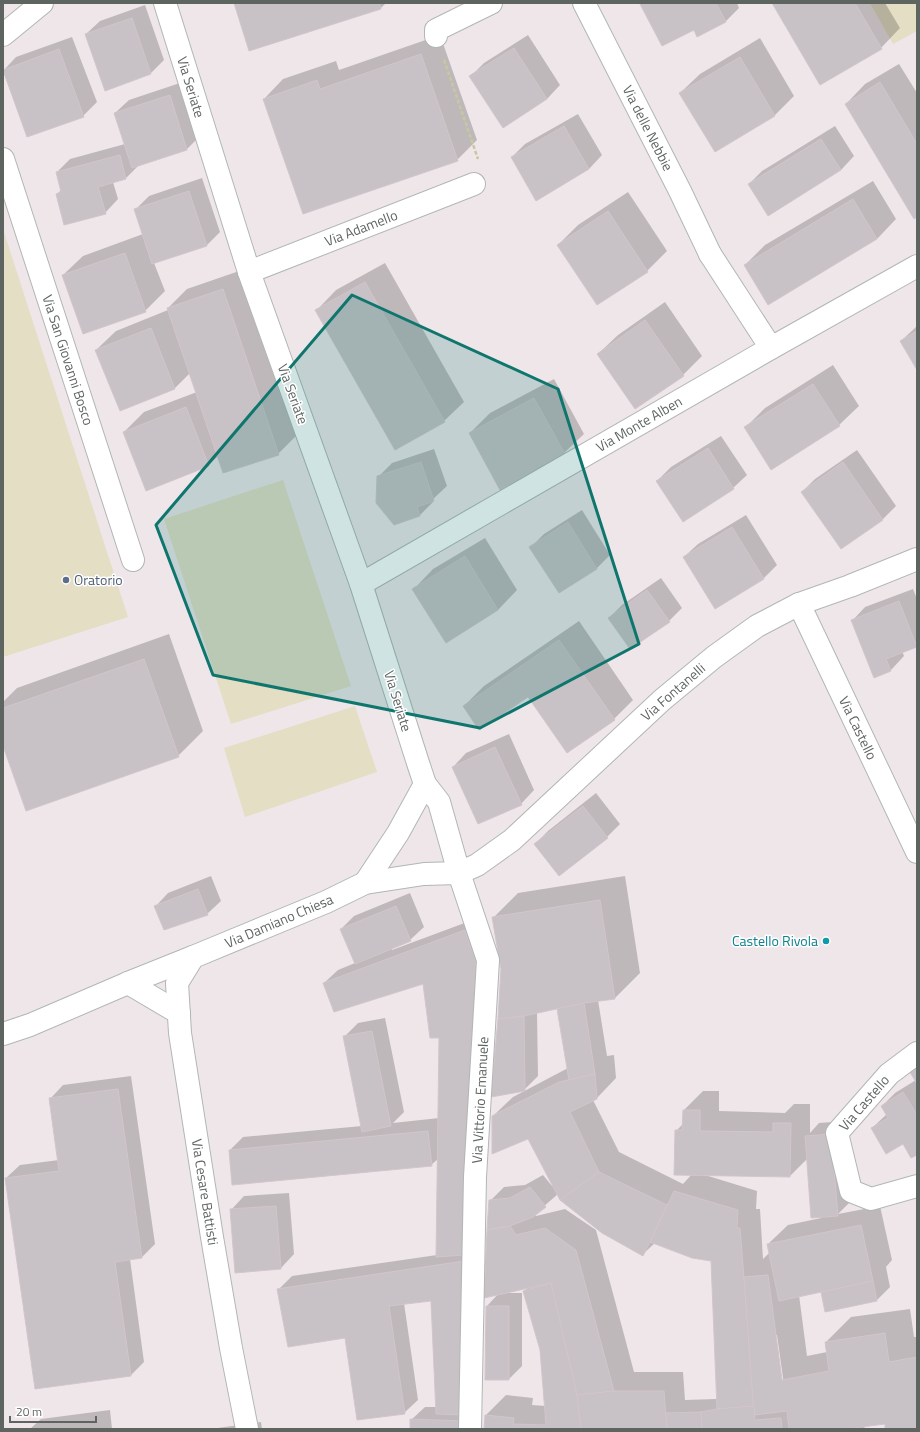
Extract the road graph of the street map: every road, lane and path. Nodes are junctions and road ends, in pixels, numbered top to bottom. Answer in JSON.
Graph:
{"nodes":[{"id":1,"x":42,"y":3,"type":"edge"},
{"id":2,"x":165,"y":3,"type":"edge"},
{"id":3,"x":491,"y":3,"type":"edge"},
{"id":4,"x":584,"y":3,"type":"edge"},
{"id":5,"x":3,"y":35,"type":"edge"},
{"id":6,"x":436,"y":36,"type":"joint"},
{"id":7,"x":3,"y":160,"type":"edge"},
{"id":8,"x":474,"y":184,"type":"joint"},
{"id":9,"x":917,"y":266,"type":"edge"},
{"id":10,"x":249,"y":272,"type":"junction"},
{"id":11,"x":771,"y":348,"type":"junction"},
{"id":12,"x":917,"y":559,"type":"edge"},
{"id":13,"x":133,"y":560,"type":"dead end"},
{"id":14,"x":361,"y":584,"type":"junction"},
{"id":15,"x":799,"y":604,"type":"junction"},
{"id":16,"x":425,"y":784,"type":"junction"},
{"id":17,"x":917,"y":852,"type":"edge"},
{"id":18,"x":459,"y":873,"type":"junction"},
{"id":19,"x":365,"y":883,"type":"junction"},
{"id":20,"x":193,"y":957,"type":"junction"},
{"id":21,"x":128,"y":983,"type":"junction"},
{"id":22,"x":179,"y":1013,"type":"junction"},
{"id":23,"x":3,"y":1021,"type":"edge"},
{"id":24,"x":30,"y":1026,"type":"junction"},
{"id":25,"x":3,"y":1034,"type":"edge"},
{"id":26,"x":917,"y":1053,"type":"edge"},
{"id":27,"x":917,"y":1186,"type":"edge"},
{"id":28,"x":247,"y":1429,"type":"edge"},
{"id":29,"x":470,"y":1429,"type":"edge"}],
"edges":[{"from":1,"to":5,"type":"street"},
{"from":2,"to":10,"type":"street","name":"Via Seriate"},
{"from":3,"to":6,"type":"street"},
{"from":4,"to":11,"type":"street","name":"Via delle Nebbie"},
{"from":6,"to":8,"type":"path"},
{"from":7,"to":13,"type":"street","name":"Via San Giovanni Bosco"},
{"from":8,"to":10,"type":"street","name":"Via Adamello"},
{"from":9,"to":11,"type":"street","name":"Via Monte Alben"},
{"from":10,"to":14,"type":"street","name":"Via Seriate"},
{"from":11,"to":14,"type":"street","name":"Via Monte Alben"},
{"from":12,"to":15,"type":"street","name":"Via Fontanelli"},
{"from":14,"to":16,"type":"street","name":"Via Seriate"},
{"from":15,"to":17,"type":"street","name":"Via Castello"},
{"from":15,"to":18,"type":"street","name":"Via Fontanelli"},
{"from":16,"to":18,"type":"street","name":"Via Vittorio Emanuele"},
{"from":16,"to":19,"type":"street"},
{"from":18,"to":19,"type":"street"},
{"from":18,"to":29,"type":"street","name":"Via Vittorio Emanuele"},
{"from":19,"to":20,"type":"street","name":"Via Damiano Chiesa"},
{"from":20,"to":21,"type":"street","name":"Via Damiano Chiesa"},
{"from":20,"to":22,"type":"street","name":"Via Cesare Battisti"},
{"from":21,"to":22,"type":"street"},
{"from":21,"to":24,"type":"street","name":"Via Damiano Chiesa"},
{"from":22,"to":28,"type":"street","name":"Via Cesare Battisti"},
{"from":23,"to":24,"type":"street"},
{"from":24,"to":25,"type":"street","name":"Via Damiano Chiesa"},
{"from":26,"to":27,"type":"street","name":"Via Castello"}]}
